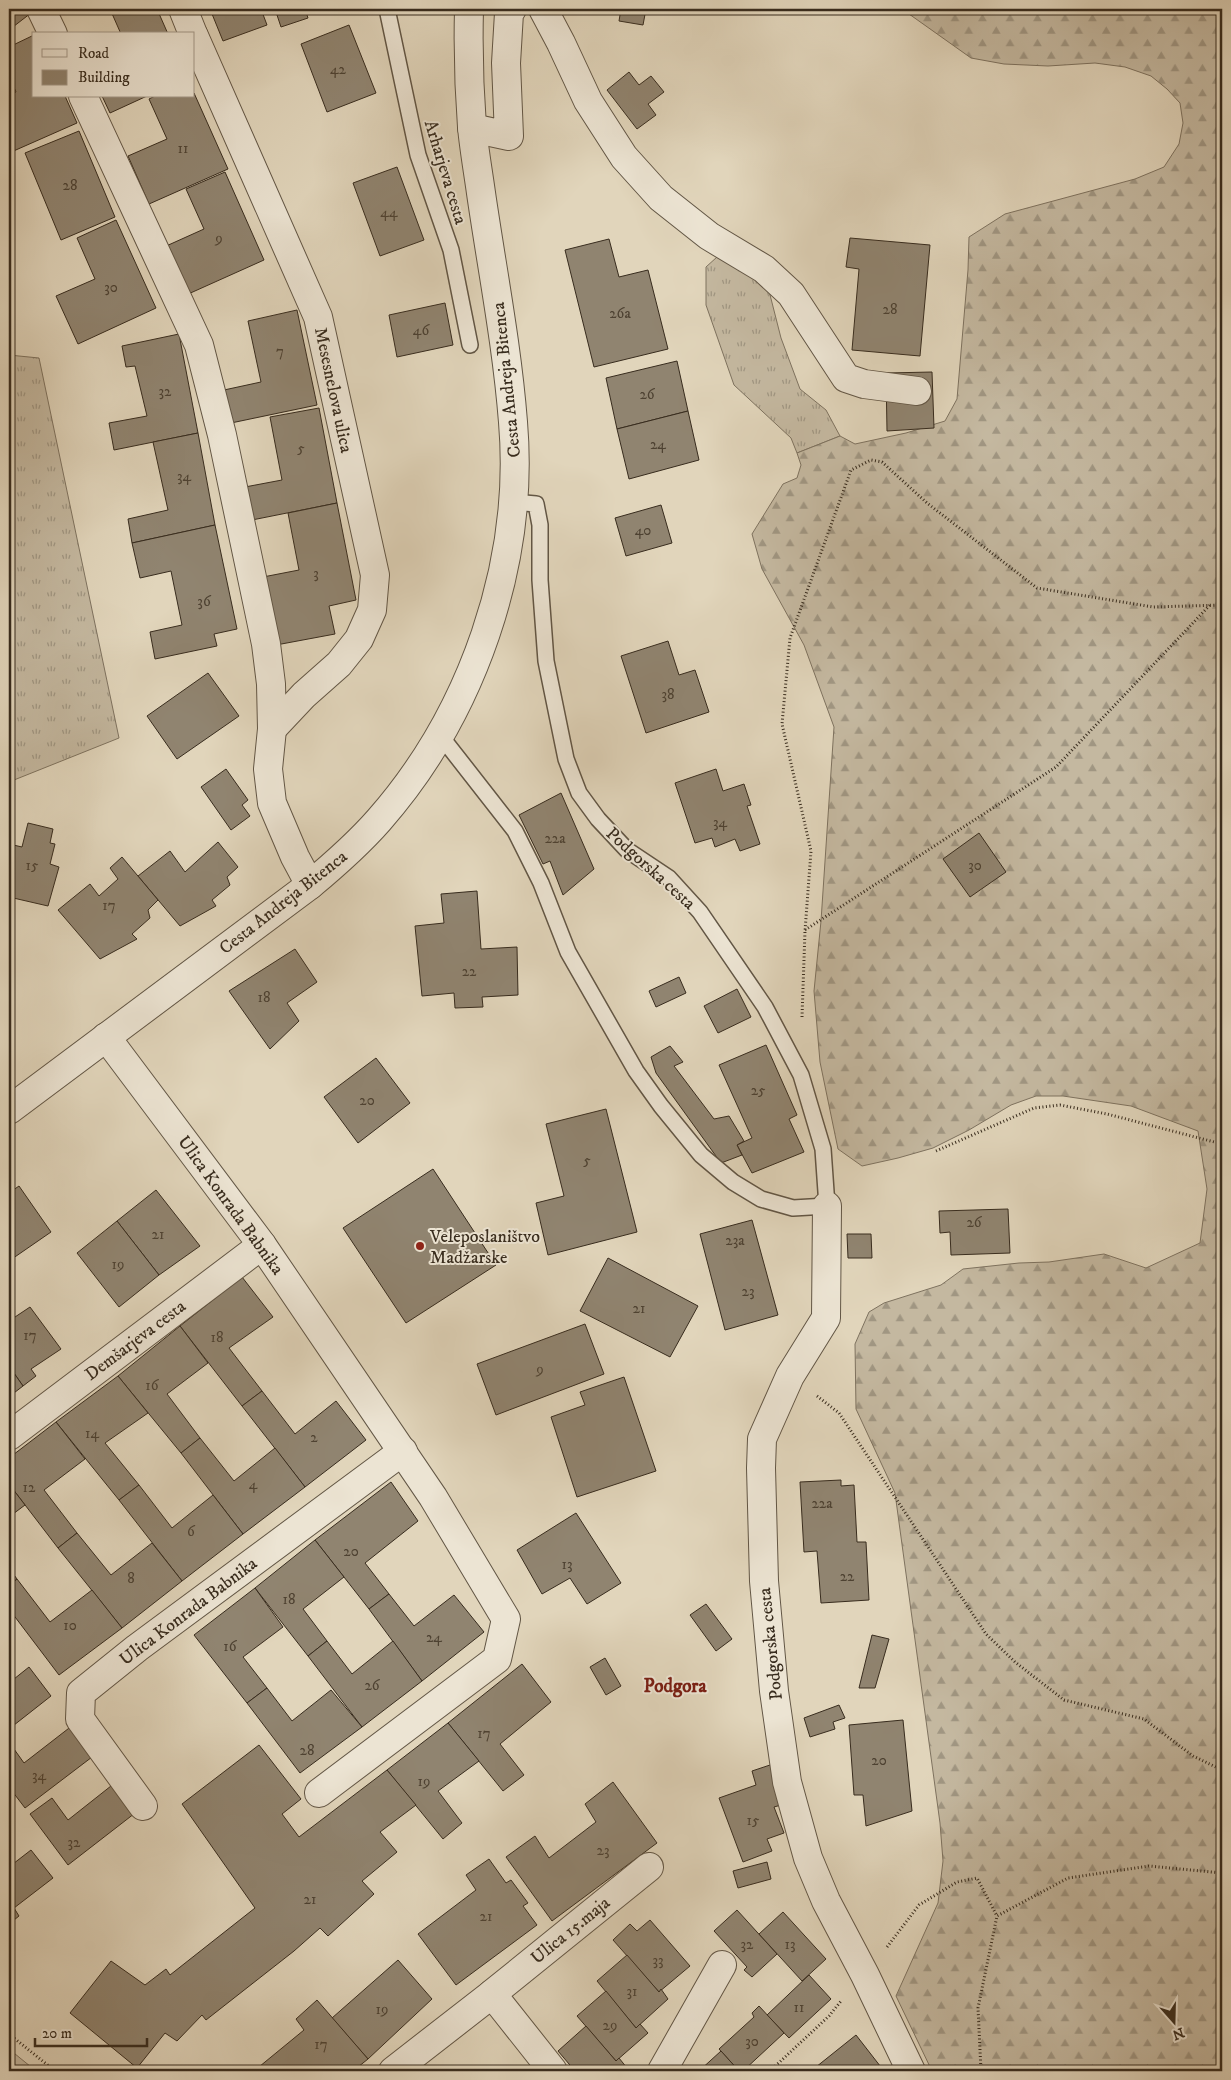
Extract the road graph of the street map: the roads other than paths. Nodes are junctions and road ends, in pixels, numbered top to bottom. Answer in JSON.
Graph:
{"nodes":[{"id":1,"x":41,"y":9,"type":"edge"},
{"id":2,"x":182,"y":9,"type":"edge"},
{"id":3,"x":387,"y":9,"type":"edge"},
{"id":4,"x":469,"y":9,"type":"edge"},
{"id":5,"x":512,"y":9,"type":"edge"},
{"id":6,"x":543,"y":9,"type":"edge"},
{"id":7,"x":52,"y":32,"type":"edge"},
{"id":8,"x":192,"y":32,"type":"edge"},
{"id":9,"x":195,"y":40,"type":"edge"},
{"id":10,"x":84,"y":98,"type":"edge"},
{"id":11,"x":472,"y":128,"type":"junction"},
{"id":12,"x":470,"y":345,"type":"dead end"},
{"id":13,"x":917,"y":391,"type":"dead end"},
{"id":14,"x":513,"y":502,"type":"junction"},
{"id":15,"x":272,"y":729,"type":"junction"},
{"id":16,"x":440,"y":735,"type":"junction"},
{"id":17,"x":310,"y":885,"type":"junction"},
{"id":18,"x":106,"y":1037,"type":"junction"},
{"id":19,"x":9,"y":1110,"type":"edge"},
{"id":20,"x":827,"y":1206,"type":"junction"},
{"id":21,"x":262,"y":1245,"type":"junction"},
{"id":22,"x":9,"y":1436,"type":"edge"},
{"id":23,"x":403,"y":1452,"type":"junction"},
{"id":24,"x":319,"y":1792,"type":"dead end"},
{"id":25,"x":143,"y":1806,"type":"dead end"},
{"id":26,"x":648,"y":1867,"type":"dead end"},
{"id":27,"x":722,"y":1965,"type":"dead end"},
{"id":28,"x":492,"y":1994,"type":"junction"},
{"id":29,"x":393,"y":2071,"type":"edge"},
{"id":30,"x":553,"y":2071,"type":"edge"},
{"id":31,"x":662,"y":2071,"type":"edge"},
{"id":32,"x":911,"y":2071,"type":"edge"}],
"edges":[{"from":1,"to":7,"type":"street"},
{"from":2,"to":8,"type":"street","name":"Mesesnelova ulica"},
{"from":3,"to":12,"type":"lane","name":"Arharjeva cesta"},
{"from":4,"to":11,"type":"street","name":"Cesta Andreja Bitenca"},
{"from":5,"to":11,"type":"street"},
{"from":6,"to":13,"type":"street"},
{"from":9,"to":15,"type":"street","name":"Mesesnelova ulica"},
{"from":10,"to":15,"type":"street"},
{"from":11,"to":14,"type":"street","name":"Cesta Andreja Bitenca"},
{"from":14,"to":16,"type":"street","name":"Cesta Andreja Bitenca"},
{"from":14,"to":20,"type":"lane","name":"Podgorska cesta"},
{"from":15,"to":17,"type":"street"},
{"from":16,"to":17,"type":"street","name":"Cesta Andreja Bitenca"},
{"from":16,"to":20,"type":"lane"},
{"from":17,"to":18,"type":"street","name":"Cesta Andreja Bitenca"},
{"from":18,"to":19,"type":"street","name":"Cesta Andreja Bitenca"},
{"from":18,"to":21,"type":"street","name":"Ulica Konrada Babnika"},
{"from":20,"to":32,"type":"street","name":"Podgorska cesta"},
{"from":21,"to":22,"type":"street","name":"Demšarjeva cesta"},
{"from":21,"to":23,"type":"street","name":"Ulica Konrada Babnika"},
{"from":23,"to":24,"type":"street","name":"Ulica Konrada Babnika"},
{"from":23,"to":25,"type":"street","name":"Ulica Konrada Babnika"},
{"from":26,"to":28,"type":"street","name":"Ulica 15.maja"},
{"from":27,"to":31,"type":"street"},
{"from":28,"to":29,"type":"street","name":"Ulica 15.maja"},
{"from":28,"to":30,"type":"street"}]}
